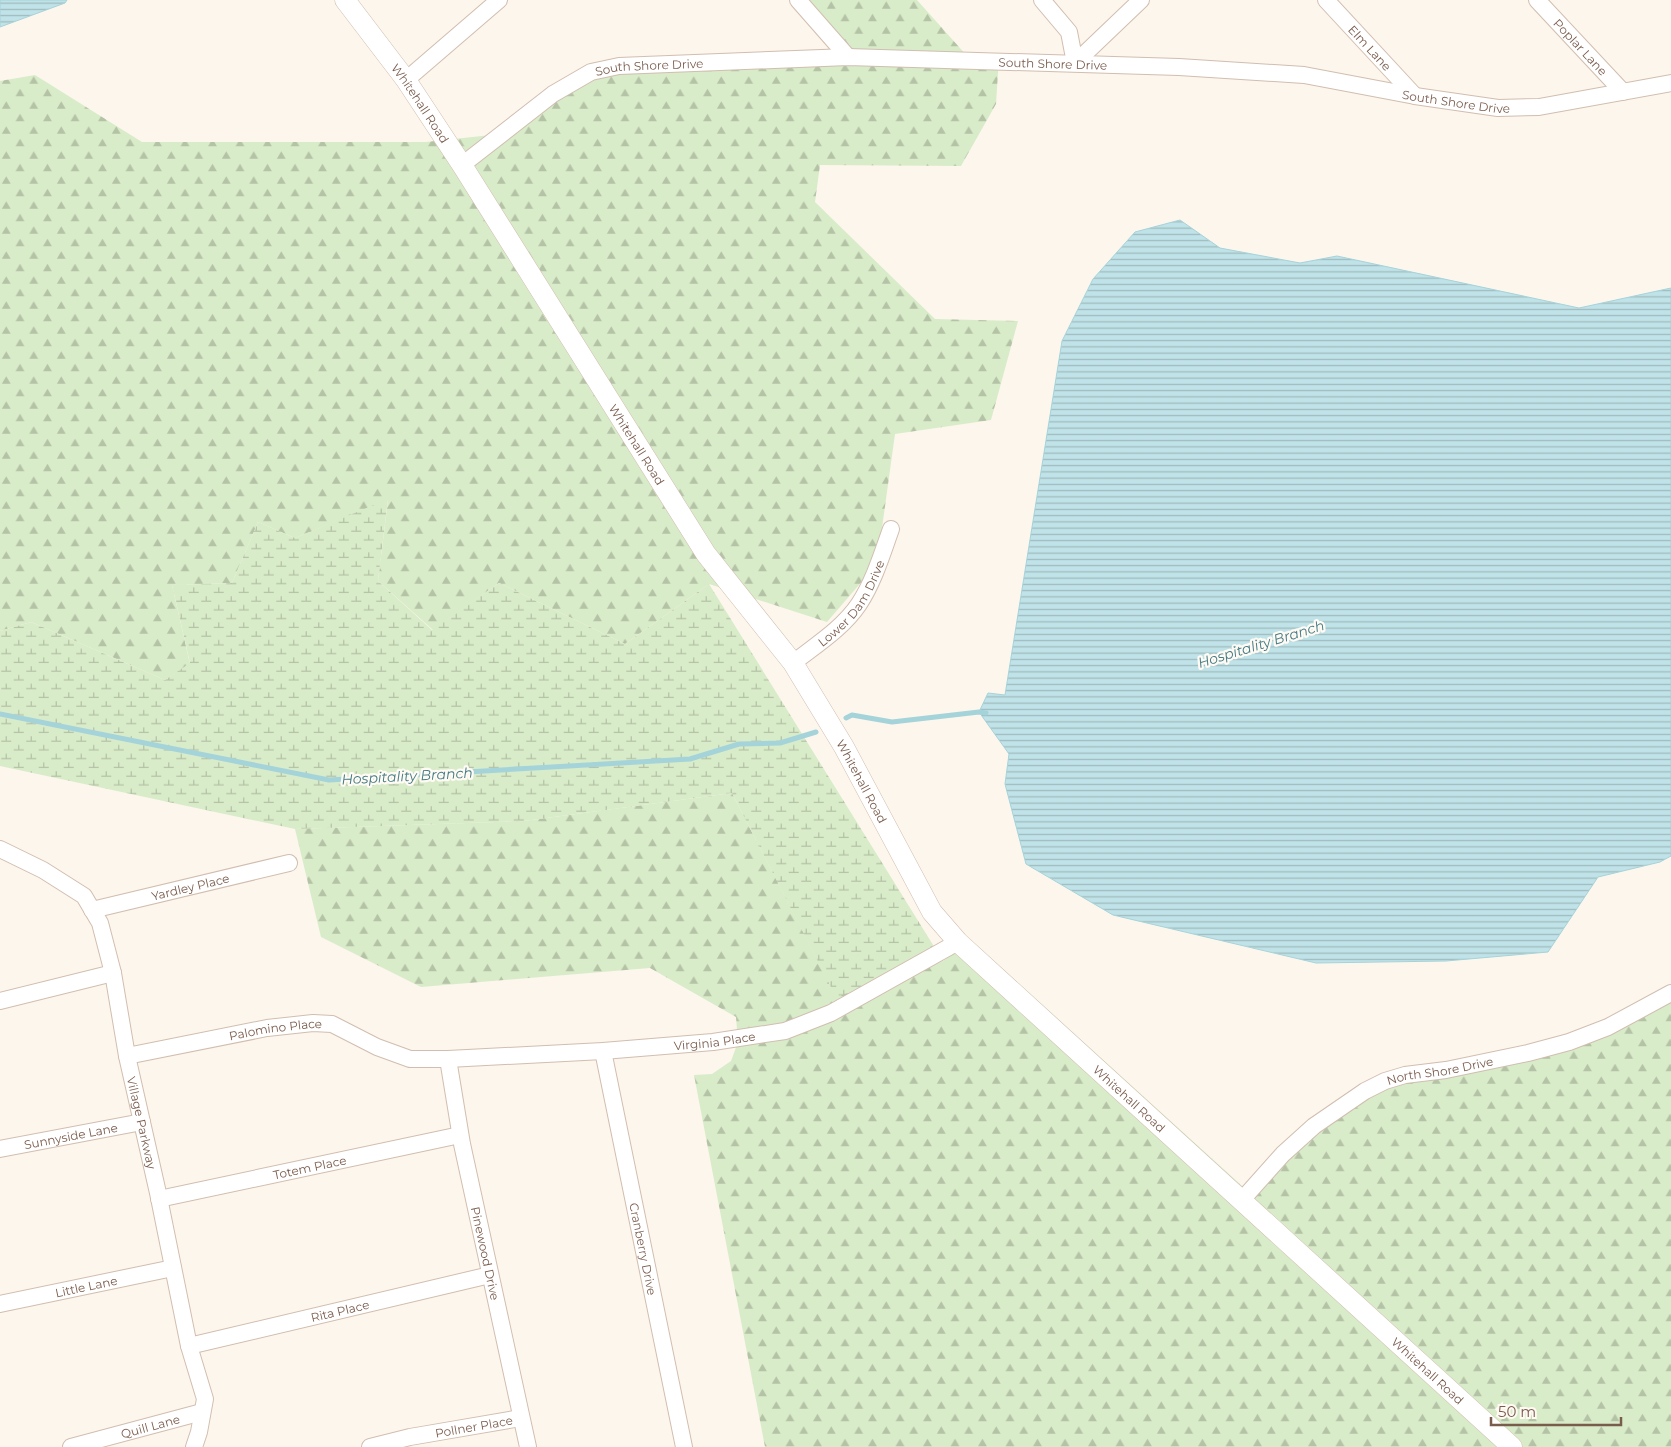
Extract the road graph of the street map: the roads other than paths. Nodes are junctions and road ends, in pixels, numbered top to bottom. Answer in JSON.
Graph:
{"nodes":[{"id":1,"x":345,"y":0,"type":"edge"},
{"id":2,"x":499,"y":0,"type":"edge"},
{"id":3,"x":798,"y":0,"type":"edge"},
{"id":4,"x":1042,"y":0,"type":"edge"},
{"id":5,"x":1141,"y":0,"type":"edge"},
{"id":6,"x":1326,"y":0,"type":"edge"},
{"id":7,"x":1537,"y":0,"type":"edge"},
{"id":8,"x":848,"y":57,"type":"junction"},
{"id":9,"x":1075,"y":63,"type":"junction"},
{"id":10,"x":406,"y":80,"type":"junction"},
{"id":11,"x":1671,"y":83,"type":"edge"},
{"id":12,"x":1623,"y":92,"type":"junction"},
{"id":13,"x":1415,"y":96,"type":"junction"},
{"id":14,"x":462,"y":165,"type":"junction"},
{"id":15,"x":891,"y":529,"type":"dead end"},
{"id":16,"x":793,"y":663,"type":"junction"},
{"id":17,"x":0,"y":849,"type":"edge"},
{"id":18,"x":289,"y":863,"type":"dead end"},
{"id":19,"x":92,"y":910,"type":"junction"},
{"id":20,"x":958,"y":942,"type":"junction"},
{"id":21,"x":113,"y":973,"type":"junction"},
{"id":22,"x":1671,"y":993,"type":"edge"},
{"id":23,"x":0,"y":1001,"type":"edge"},
{"id":24,"x":603,"y":1051,"type":"junction"},
{"id":25,"x":127,"y":1056,"type":"junction"},
{"id":26,"x":448,"y":1059,"type":"junction"},
{"id":27,"x":142,"y":1122,"type":"junction"},
{"id":28,"x":460,"y":1134,"type":"junction"},
{"id":29,"x":0,"y":1149,"type":"edge"},
{"id":30,"x":159,"y":1199,"type":"junction"},
{"id":31,"x":1241,"y":1201,"type":"junction"},
{"id":32,"x":173,"y":1268,"type":"junction"},
{"id":33,"x":490,"y":1275,"type":"junction"},
{"id":34,"x":0,"y":1304,"type":"edge"},
{"id":35,"x":189,"y":1346,"type":"junction"},
{"id":36,"x":202,"y":1412,"type":"junction"},
{"id":37,"x":521,"y":1418,"type":"junction"},
{"id":38,"x":71,"y":1447,"type":"edge"},
{"id":39,"x":194,"y":1447,"type":"edge"},
{"id":40,"x":370,"y":1447,"type":"edge"},
{"id":41,"x":528,"y":1447,"type":"edge"},
{"id":42,"x":684,"y":1447,"type":"edge"},
{"id":43,"x":1512,"y":1447,"type":"edge"}],
"edges":[{"from":1,"to":10,"type":"street","name":"Whitehall Road"},
{"from":2,"to":10,"type":"street"},
{"from":3,"to":8,"type":"street"},
{"from":4,"to":9,"type":"street"},
{"from":5,"to":9,"type":"street"},
{"from":6,"to":13,"type":"street","name":"Elm Lane"},
{"from":7,"to":12,"type":"street","name":"Poplar Lane"},
{"from":8,"to":9,"type":"street","name":"South Shore Drive"},
{"from":8,"to":14,"type":"street","name":"South Shore Drive"},
{"from":9,"to":13,"type":"street","name":"South Shore Drive"},
{"from":10,"to":14,"type":"street","name":"Whitehall Road"},
{"from":11,"to":12,"type":"street","name":"South Shore Drive"},
{"from":12,"to":13,"type":"street","name":"South Shore Drive"},
{"from":14,"to":16,"type":"street","name":"Whitehall Road"},
{"from":15,"to":16,"type":"street","name":"Lower Dam Drive"},
{"from":16,"to":20,"type":"street","name":"Whitehall Road"},
{"from":17,"to":19,"type":"street","name":"Village Parkway"},
{"from":18,"to":19,"type":"street","name":"Yardley Place"},
{"from":19,"to":21,"type":"street","name":"Village Parkway"},
{"from":20,"to":24,"type":"street","name":"Virginia Place"},
{"from":20,"to":31,"type":"street","name":"Whitehall Road"},
{"from":21,"to":23,"type":"street"},
{"from":21,"to":25,"type":"street","name":"Village Parkway"},
{"from":22,"to":31,"type":"street","name":"North Shore Drive"},
{"from":24,"to":26,"type":"street","name":"Virginia Place"},
{"from":24,"to":42,"type":"street","name":"Cranberry Drive"},
{"from":25,"to":26,"type":"street","name":"Palomino Place"},
{"from":25,"to":27,"type":"street","name":"Village Parkway"},
{"from":26,"to":28,"type":"street","name":"Pinewood Drive"},
{"from":27,"to":29,"type":"street","name":"Sunnyside Lane"},
{"from":27,"to":30,"type":"street","name":"Village Parkway"},
{"from":28,"to":30,"type":"street","name":"Totem Place"},
{"from":28,"to":33,"type":"street","name":"Pinewood Drive"},
{"from":30,"to":32,"type":"street","name":"Village Parkway"},
{"from":31,"to":43,"type":"street","name":"Whitehall Road"},
{"from":32,"to":34,"type":"street","name":"Little Lane"},
{"from":32,"to":35,"type":"street","name":"Village Parkway"},
{"from":33,"to":35,"type":"street","name":"Rita Place"},
{"from":33,"to":37,"type":"street","name":"Pinewood Drive"},
{"from":35,"to":36,"type":"street","name":"Village Parkway"},
{"from":36,"to":38,"type":"street","name":"Quill Lane"},
{"from":36,"to":39,"type":"street","name":"Village Parkway"},
{"from":37,"to":40,"type":"street","name":"Pollner Place"},
{"from":37,"to":41,"type":"street","name":"Pinewood Drive"}]}
